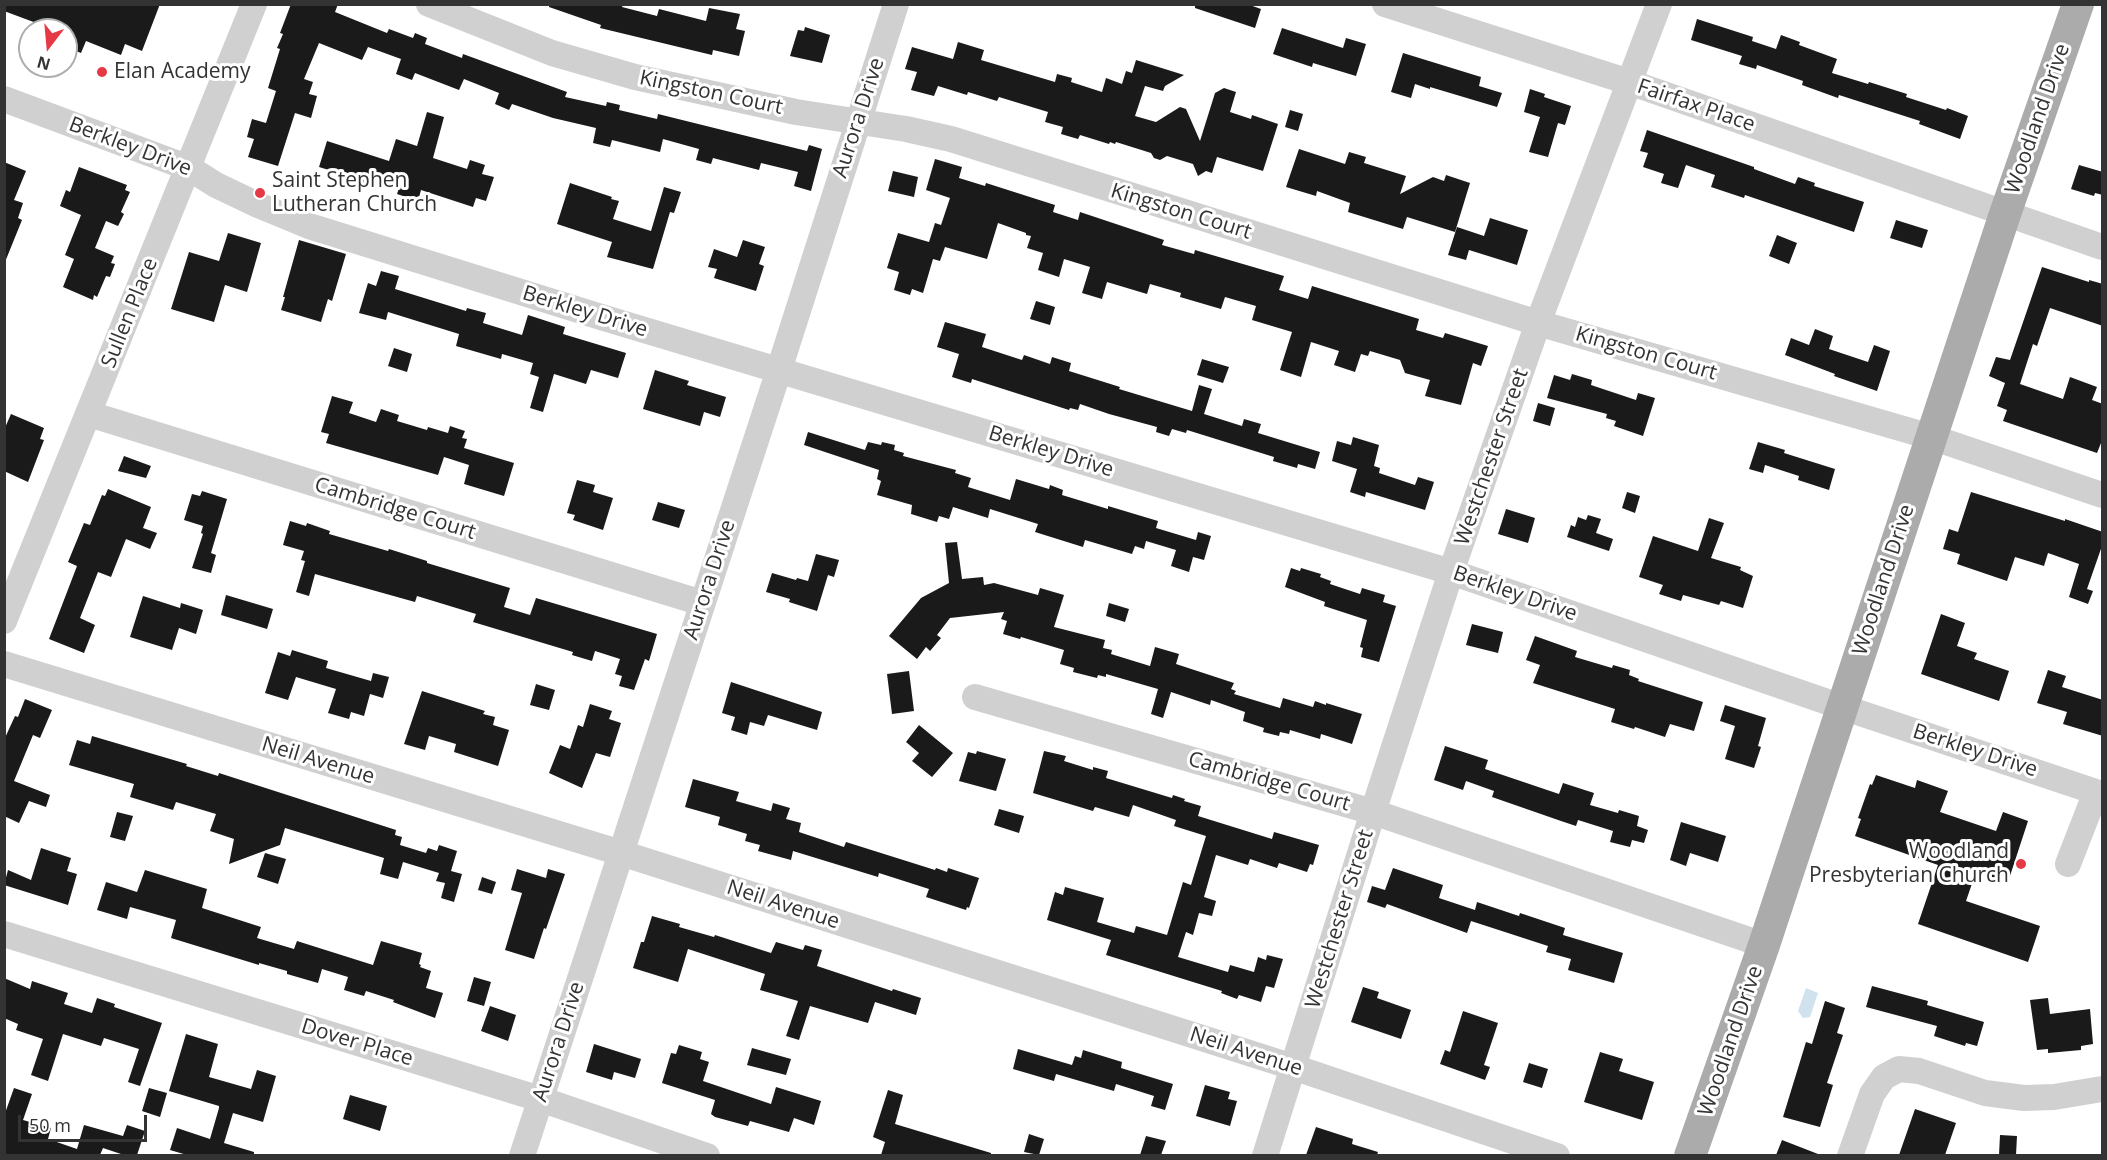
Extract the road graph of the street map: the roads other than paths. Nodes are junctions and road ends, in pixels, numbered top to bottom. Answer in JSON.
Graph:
{"nodes":[{"id":1,"x":254,"y":4,"type":"edge"},
{"id":2,"x":429,"y":4,"type":"edge"},
{"id":3,"x":896,"y":4,"type":"edge"},
{"id":4,"x":1385,"y":4,"type":"edge"},
{"id":5,"x":1659,"y":4,"type":"edge"},
{"id":6,"x":2078,"y":4,"type":"edge"},
{"id":7,"x":1629,"y":82,"type":"junction"},
{"id":8,"x":4,"y":99,"type":"edge"},
{"id":9,"x":857,"y":121,"type":"junction"},
{"id":10,"x":189,"y":168,"type":"junction"},
{"id":11,"x":2005,"y":214,"type":"junction"},
{"id":12,"x":2103,"y":247,"type":"edge"},
{"id":13,"x":1538,"y":323,"type":"junction"},
{"id":14,"x":779,"y":370,"type":"junction"},
{"id":15,"x":89,"y":414,"type":"junction"},
{"id":16,"x":1931,"y":437,"type":"junction"},
{"id":17,"x":2103,"y":495,"type":"edge"},
{"id":18,"x":1451,"y":572,"type":"junction"},
{"id":19,"x":702,"y":603,"type":"junction"},
{"id":20,"x":4,"y":621,"type":"edge"},
{"id":21,"x":4,"y":664,"type":"edge"},
{"id":22,"x":975,"y":697,"type":"dead end"},
{"id":23,"x":1842,"y":707,"type":"junction"},
{"id":24,"x":2099,"y":793,"type":"edge"},
{"id":25,"x":1373,"y":812,"type":"junction"},
{"id":26,"x":621,"y":853,"type":"junction"},
{"id":27,"x":2068,"y":864,"type":"dead end"},
{"id":28,"x":4,"y":934,"type":"edge"},
{"id":29,"x":1764,"y":945,"type":"junction"},
{"id":30,"x":1293,"y":1067,"type":"junction"},
{"id":31,"x":2103,"y":1089,"type":"edge"},
{"id":32,"x":540,"y":1099,"type":"junction"},
{"id":33,"x":522,"y":1155,"type":"edge"},
{"id":34,"x":707,"y":1155,"type":"edge"},
{"id":35,"x":1265,"y":1155,"type":"edge"},
{"id":36,"x":1557,"y":1155,"type":"edge"},
{"id":37,"x":1690,"y":1155,"type":"edge"},
{"id":38,"x":1850,"y":1155,"type":"edge"}],
"edges":[{"from":1,"to":10,"type":"street","name":"Sullen Place"},
{"from":2,"to":9,"type":"street","name":"Kingston Court"},
{"from":3,"to":9,"type":"street","name":"Aurora Drive"},
{"from":4,"to":7,"type":"street","name":"Fairfax Place"},
{"from":5,"to":7,"type":"street","name":"Westchester Street"},
{"from":6,"to":11,"type":"main road","name":"Woodland Drive"},
{"from":7,"to":11,"type":"street","name":"Fairfax Place"},
{"from":7,"to":13,"type":"street","name":"Westchester Street"},
{"from":8,"to":10,"type":"street","name":"Berkley Drive"},
{"from":9,"to":13,"type":"street","name":"Kingston Court"},
{"from":9,"to":14,"type":"street","name":"Aurora Drive"},
{"from":10,"to":14,"type":"street","name":"Berkley Drive"},
{"from":10,"to":15,"type":"street","name":"Sullen Place"},
{"from":11,"to":12,"type":"street","name":"Fairfax Place"},
{"from":11,"to":16,"type":"main road","name":"Woodland Drive"},
{"from":13,"to":16,"type":"street","name":"Kingston Court"},
{"from":13,"to":18,"type":"street","name":"Westchester Street"},
{"from":14,"to":18,"type":"street","name":"Berkley Drive"},
{"from":14,"to":19,"type":"street","name":"Aurora Drive"},
{"from":15,"to":19,"type":"street","name":"Cambridge Court"},
{"from":15,"to":20,"type":"street","name":"Sullen Place"},
{"from":16,"to":17,"type":"street","name":"Kingston Court"},
{"from":16,"to":23,"type":"main road","name":"Woodland Drive"},
{"from":18,"to":23,"type":"street","name":"Berkley Drive"},
{"from":18,"to":25,"type":"street","name":"Westchester Street"},
{"from":19,"to":26,"type":"street","name":"Aurora Drive"},
{"from":21,"to":26,"type":"street","name":"Neil Avenue"},
{"from":22,"to":25,"type":"street","name":"Cambridge Court"},
{"from":23,"to":24,"type":"street","name":"Berkley Drive"},
{"from":23,"to":29,"type":"main road","name":"Woodland Drive"},
{"from":24,"to":27,"type":"street"},
{"from":25,"to":29,"type":"street","name":"Cambridge Court"},
{"from":25,"to":30,"type":"street","name":"Westchester Street"},
{"from":26,"to":30,"type":"street","name":"Neil Avenue"},
{"from":26,"to":32,"type":"street","name":"Aurora Drive"},
{"from":28,"to":32,"type":"street","name":"Dover Place"},
{"from":29,"to":37,"type":"main road","name":"Woodland Drive"},
{"from":30,"to":35,"type":"street","name":"Westchester Street"},
{"from":30,"to":36,"type":"street","name":"Neil Avenue"},
{"from":31,"to":38,"type":"street"},
{"from":32,"to":33,"type":"street","name":"Aurora Drive"},
{"from":32,"to":34,"type":"street","name":"Dover Place"}]}
